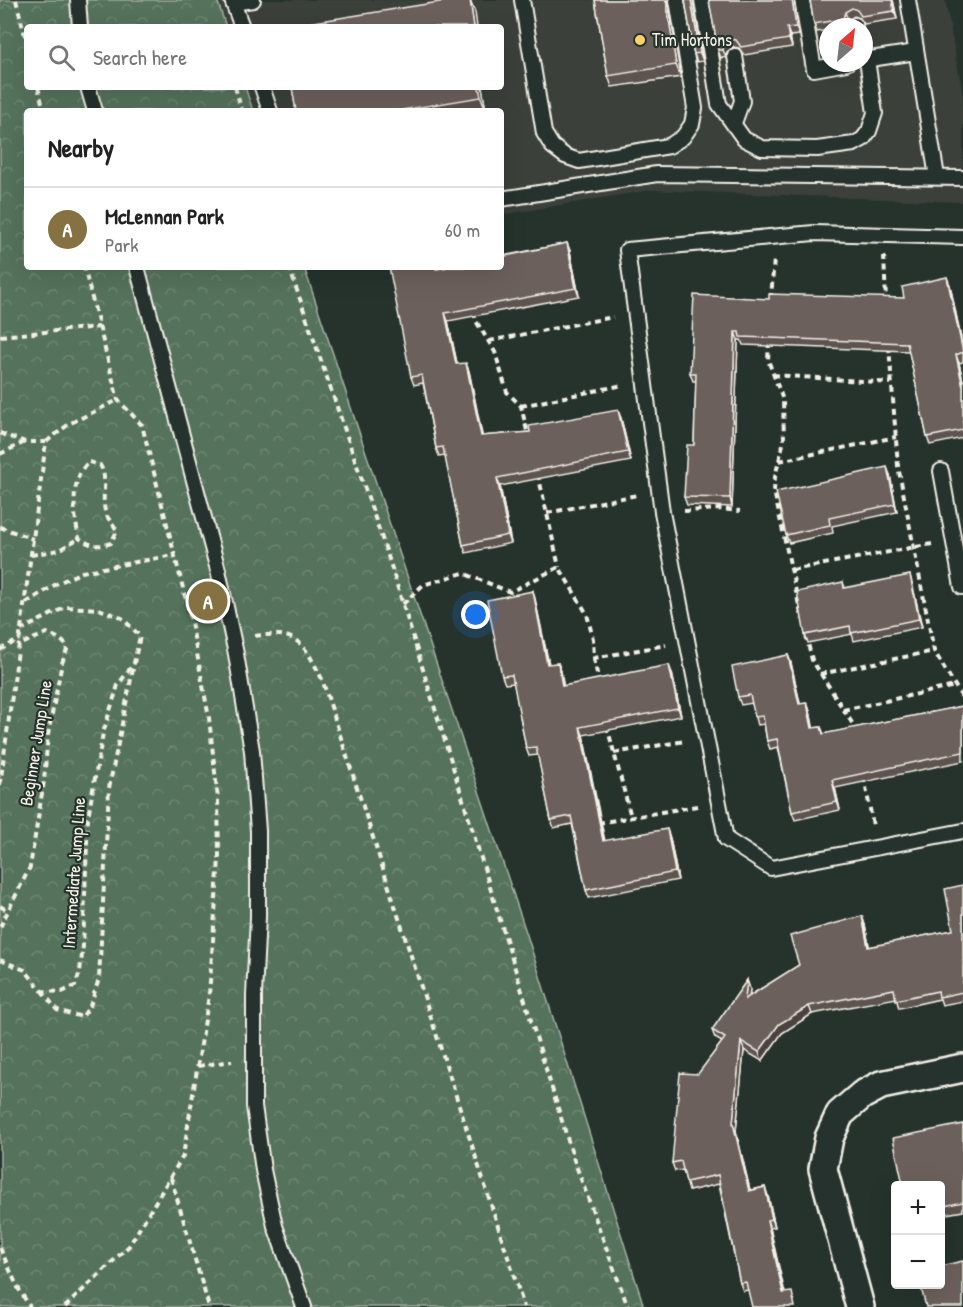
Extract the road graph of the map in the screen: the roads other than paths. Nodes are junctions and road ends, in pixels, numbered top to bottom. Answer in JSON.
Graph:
{"nodes":[{"id":1,"x":78,"y":0,"type":"edge"},
{"id":2,"x":253,"y":0,"type":"edge"},
{"id":3,"x":522,"y":0,"type":"edge"},
{"id":4,"x":677,"y":0,"type":"edge"},
{"id":5,"x":702,"y":0,"type":"edge"},
{"id":6,"x":802,"y":0,"type":"edge"},
{"id":7,"x":908,"y":0,"type":"edge"},
{"id":8,"x":233,"y":2,"type":"edge"},
{"id":9,"x":80,"y":24,"type":"edge"},
{"id":10,"x":241,"y":24,"type":"edge"},
{"id":11,"x":916,"y":52,"type":"junction"},
{"id":12,"x":735,"y":56,"type":"edge"},
{"id":13,"x":873,"y":59,"type":"edge"},
{"id":14,"x":819,"y":68,"type":"edge"},
{"id":15,"x":868,"y":72,"type":"edge"},
{"id":16,"x":89,"y":90,"type":"edge"},
{"id":17,"x":263,"y":90,"type":"edge"},
{"id":18,"x":94,"y":108,"type":"edge"},
{"id":19,"x":269,"y":108,"type":"edge"},
{"id":20,"x":734,"y":123,"type":"junction"},
{"id":21,"x":937,"y":177,"type":"junction"},
{"id":22,"x":963,"y":178,"type":"edge"},
{"id":23,"x":504,"y":199,"type":"edge"},
{"id":24,"x":963,"y":237,"type":"edge"},
{"id":25,"x":138,"y":270,"type":"edge"},
{"id":26,"x":940,"y":471,"type":"dead end"},
{"id":27,"x":957,"y":521,"type":"edge"},
{"id":28,"x":962,"y":587,"type":"edge"},
{"id":29,"x":963,"y":831,"type":"edge"},
{"id":30,"x":963,"y":1068,"type":"edge"},
{"id":31,"x":304,"y":1307,"type":"edge"},
{"id":32,"x":860,"y":1307,"type":"edge"}],
"edges":[{"from":1,"to":9,"type":"lane"},
{"from":2,"to":8,"type":"lane"},
{"from":3,"to":4,"type":"lane"},
{"from":5,"to":20,"type":"lane"},
{"from":6,"to":14,"type":"lane"},
{"from":7,"to":11,"type":"lane"},
{"from":8,"to":10,"type":"lane"},
{"from":11,"to":13,"type":"lane"},
{"from":11,"to":21,"type":"lane"},
{"from":12,"to":20,"type":"lane"},
{"from":15,"to":20,"type":"lane"},
{"from":16,"to":18,"type":"lane"},
{"from":17,"to":19,"type":"lane"},
{"from":21,"to":22,"type":"lane"},
{"from":21,"to":23,"type":"lane"},
{"from":24,"to":29,"type":"lane"},
{"from":25,"to":31,"type":"lane"},
{"from":26,"to":27,"type":"lane"},
{"from":27,"to":28,"type":"lane"},
{"from":30,"to":32,"type":"street"}]}
